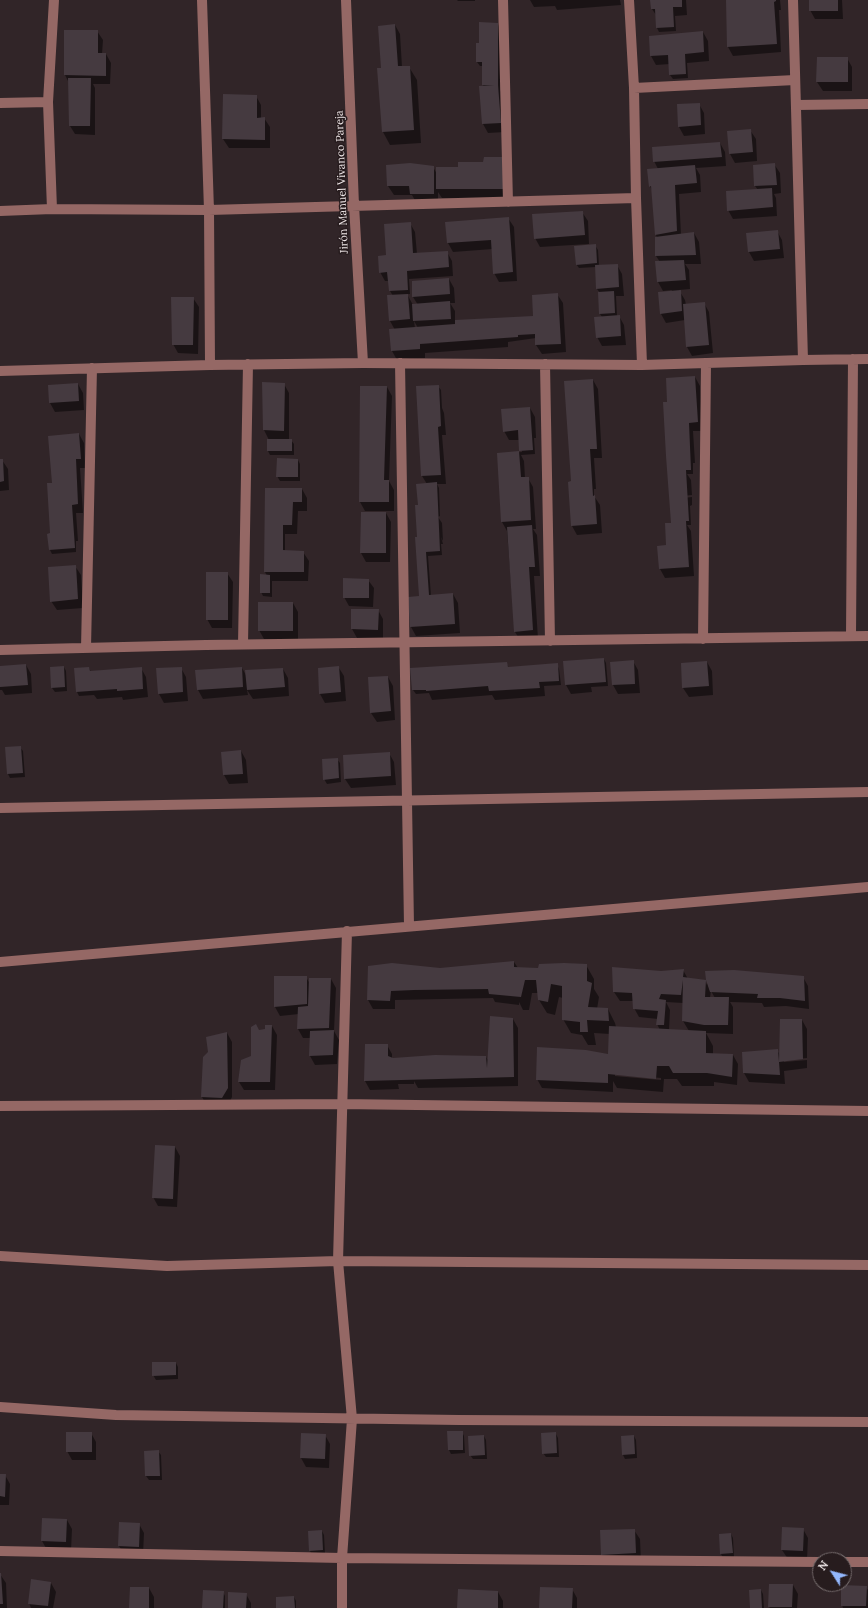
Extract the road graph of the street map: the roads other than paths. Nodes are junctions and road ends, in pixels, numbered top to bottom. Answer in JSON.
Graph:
{"nodes":[{"id":1,"x":54,"y":0,"type":"edge"},
{"id":2,"x":202,"y":0,"type":"edge"},
{"id":3,"x":346,"y":0,"type":"edge"},
{"id":4,"x":502,"y":0,"type":"edge"},
{"id":5,"x":629,"y":0,"type":"edge"},
{"id":6,"x":794,"y":0,"type":"edge"},
{"id":7,"x":795,"y":80,"type":"junction"},
{"id":8,"x":634,"y":88,"type":"junction"},
{"id":9,"x":48,"y":102,"type":"junction"},
{"id":10,"x":0,"y":103,"type":"edge"},
{"id":11,"x":868,"y":104,"type":"edge"},
{"id":12,"x":797,"y":105,"type":"junction"},
{"id":13,"x":636,"y":198,"type":"junction"},
{"id":14,"x":508,"y":202,"type":"junction"},
{"id":15,"x":354,"y":205,"type":"junction"},
{"id":16,"x":52,"y":209,"type":"junction"},
{"id":17,"x":209,"y":210,"type":"junction"},
{"id":18,"x":0,"y":211,"type":"edge"},
{"id":19,"x":853,"y":359,"type":"junction"},
{"id":20,"x":868,"y":359,"type":"edge"},
{"id":21,"x":803,"y":360,"type":"junction"},
{"id":22,"x":363,"y":363,"type":"junction"},
{"id":23,"x":706,"y":363,"type":"junction"},
{"id":24,"x":248,"y":364,"type":"junction"},
{"id":25,"x":400,"y":364,"type":"junction"},
{"id":26,"x":545,"y":364,"type":"junction"},
{"id":27,"x":210,"y":365,"type":"junction"},
{"id":28,"x":642,"y":365,"type":"junction"},
{"id":29,"x":92,"y":368,"type":"junction"},
{"id":30,"x":0,"y":371,"type":"edge"},
{"id":31,"x":851,"y":636,"type":"junction"},
{"id":32,"x":868,"y":636,"type":"edge"},
{"id":33,"x":703,"y":638,"type":"junction"},
{"id":34,"x":550,"y":641,"type":"junction"},
{"id":35,"x":404,"y":643,"type":"junction"},
{"id":36,"x":243,"y":644,"type":"junction"},
{"id":37,"x":86,"y":648,"type":"junction"},
{"id":38,"x":0,"y":650,"type":"edge"},
{"id":39,"x":868,"y":792,"type":"edge"},
{"id":40,"x":407,"y":801,"type":"junction"},
{"id":41,"x":0,"y":808,"type":"edge"},
{"id":42,"x":868,"y":886,"type":"edge"},
{"id":43,"x":409,"y":926,"type":"junction"},
{"id":44,"x":346,"y":931,"type":"junction"},
{"id":45,"x":0,"y":962,"type":"edge"},
{"id":46,"x":341,"y":1104,"type":"junction"},
{"id":47,"x":0,"y":1106,"type":"edge"},
{"id":48,"x":868,"y":1111,"type":"edge"},
{"id":49,"x":0,"y":1256,"type":"edge"},
{"id":50,"x":338,"y":1261,"type":"junction"},
{"id":51,"x":868,"y":1265,"type":"edge"},
{"id":52,"x":0,"y":1407,"type":"edge"},
{"id":53,"x":352,"y":1418,"type":"junction"},
{"id":54,"x":868,"y":1422,"type":"edge"},
{"id":55,"x":0,"y":1551,"type":"edge"},
{"id":56,"x":342,"y":1558,"type":"junction"},
{"id":57,"x":812,"y":1562,"type":"edge"},
{"id":58,"x":852,"y":1562,"type":"edge"},
{"id":59,"x":868,"y":1562,"type":"edge"},
{"id":60,"x":342,"y":1608,"type":"edge"}],
"edges":[{"from":1,"to":9,"type":"street"},
{"from":2,"to":17,"type":"street"},
{"from":3,"to":15,"type":"street","name":"Jirón Manuel Vivanco Pareja"},
{"from":4,"to":14,"type":"street"},
{"from":5,"to":8,"type":"street"},
{"from":6,"to":7,"type":"street"},
{"from":7,"to":8,"type":"street"},
{"from":7,"to":12,"type":"street"},
{"from":8,"to":13,"type":"street"},
{"from":9,"to":10,"type":"street"},
{"from":9,"to":16,"type":"street"},
{"from":11,"to":12,"type":"street"},
{"from":12,"to":21,"type":"street"},
{"from":13,"to":14,"type":"street"},
{"from":13,"to":28,"type":"street"},
{"from":14,"to":15,"type":"street"},
{"from":15,"to":17,"type":"street"},
{"from":15,"to":22,"type":"street","name":"Jirón Manuel Vivanco Pareja"},
{"from":16,"to":17,"type":"street"},
{"from":16,"to":18,"type":"street"},
{"from":17,"to":27,"type":"street"},
{"from":19,"to":20,"type":"street"},
{"from":19,"to":21,"type":"street"},
{"from":19,"to":31,"type":"street"},
{"from":21,"to":23,"type":"street"},
{"from":22,"to":24,"type":"street"},
{"from":22,"to":25,"type":"street"},
{"from":23,"to":28,"type":"street"},
{"from":23,"to":33,"type":"street"},
{"from":24,"to":27,"type":"street"},
{"from":24,"to":36,"type":"street"},
{"from":25,"to":26,"type":"street"},
{"from":25,"to":35,"type":"street"},
{"from":26,"to":28,"type":"street"},
{"from":26,"to":34,"type":"street"},
{"from":27,"to":29,"type":"street"},
{"from":29,"to":30,"type":"street"},
{"from":29,"to":37,"type":"street"},
{"from":31,"to":32,"type":"street"},
{"from":31,"to":33,"type":"street"},
{"from":33,"to":34,"type":"street"},
{"from":34,"to":35,"type":"street"},
{"from":35,"to":36,"type":"street"},
{"from":35,"to":40,"type":"street"},
{"from":36,"to":37,"type":"street"},
{"from":37,"to":38,"type":"street"},
{"from":39,"to":40,"type":"street"},
{"from":40,"to":41,"type":"street"},
{"from":40,"to":43,"type":"street"},
{"from":42,"to":43,"type":"street"},
{"from":43,"to":44,"type":"street"},
{"from":44,"to":45,"type":"street"},
{"from":44,"to":46,"type":"street"},
{"from":46,"to":47,"type":"street"},
{"from":46,"to":48,"type":"street"},
{"from":46,"to":50,"type":"street"},
{"from":49,"to":50,"type":"street"},
{"from":50,"to":51,"type":"street"},
{"from":50,"to":53,"type":"street"},
{"from":52,"to":53,"type":"street"},
{"from":53,"to":54,"type":"street"},
{"from":53,"to":56,"type":"street"},
{"from":55,"to":56,"type":"street"},
{"from":56,"to":57,"type":"street"},
{"from":56,"to":60,"type":"street"},
{"from":58,"to":59,"type":"street"}]}
